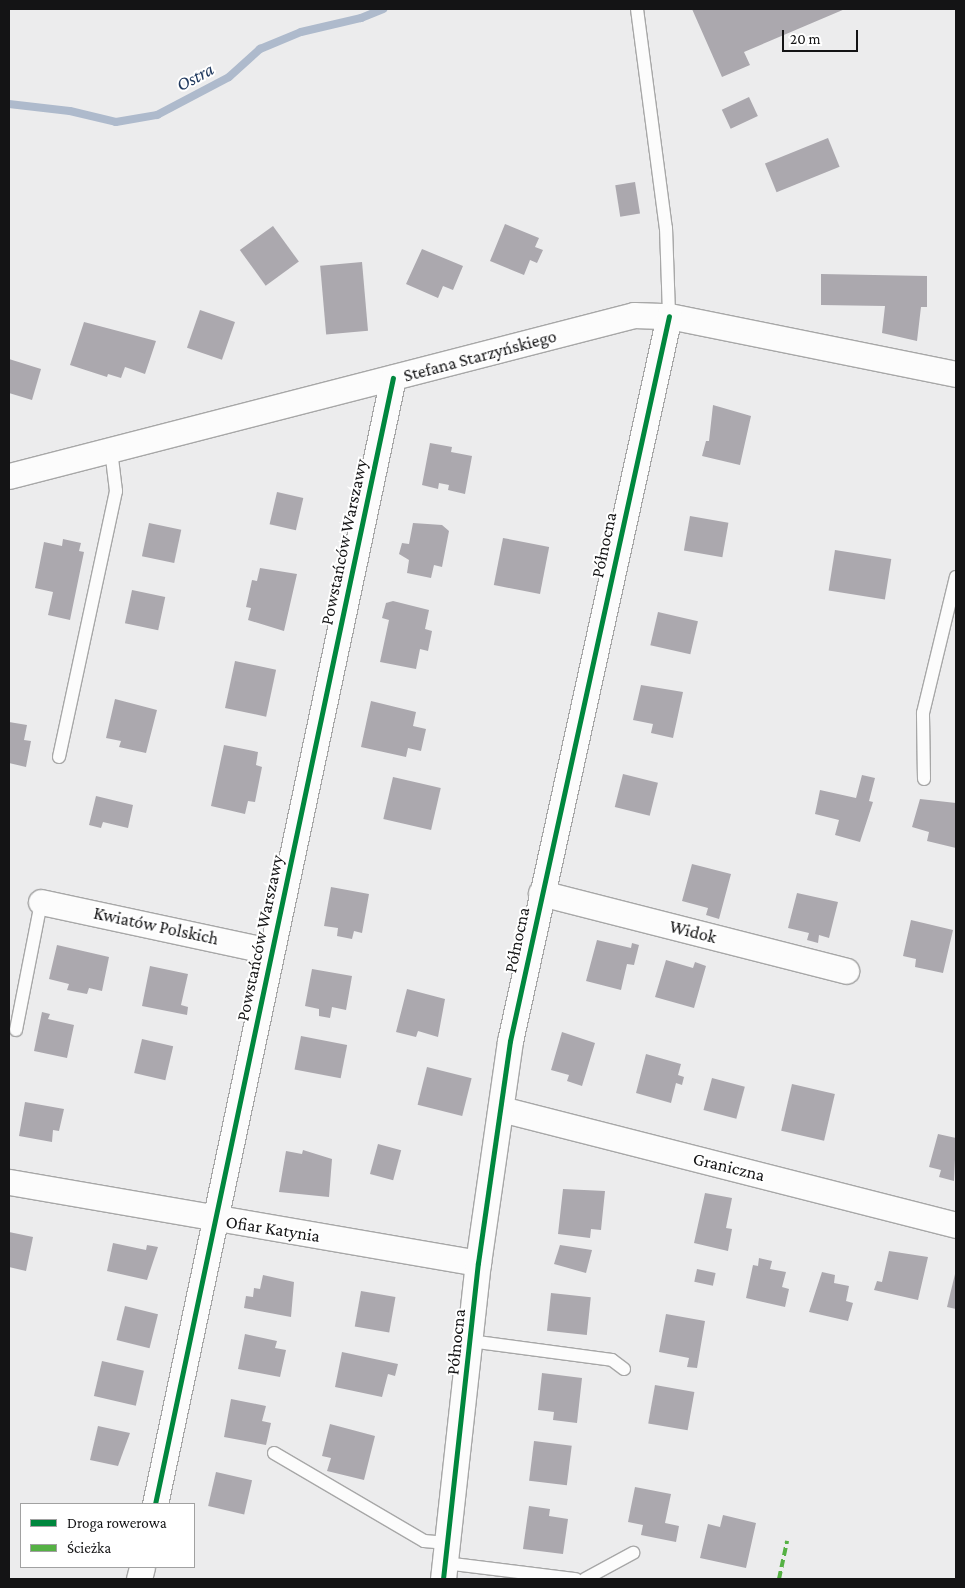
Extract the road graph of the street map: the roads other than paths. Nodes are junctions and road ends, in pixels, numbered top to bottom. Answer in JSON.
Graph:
{"nodes":[{"id":1,"x":637,"y":9,"type":"edge"},
{"id":2,"x":669,"y":316,"type":"junction"},
{"id":3,"x":956,"y":374,"type":"edge"},
{"id":4,"x":393,"y":378,"type":"junction"},
{"id":5,"x":111,"y":450,"type":"junction"},
{"id":6,"x":9,"y":476,"type":"edge"},
{"id":7,"x":956,"y":577,"type":"edge"},
{"id":8,"x":59,"y":757,"type":"dead end"},
{"id":9,"x":924,"y":779,"type":"dead end"},
{"id":10,"x":541,"y":894,"type":"junction"},
{"id":11,"x":42,"y":902,"type":"joint"},
{"id":12,"x":270,"y":951,"type":"junction"},
{"id":13,"x":846,"y":971,"type":"dead end"},
{"id":14,"x":16,"y":1030,"type":"dead end"},
{"id":15,"x":501,"y":1109,"type":"junction"},
{"id":16,"x":9,"y":1182,"type":"edge"},
{"id":17,"x":218,"y":1220,"type":"junction"},
{"id":18,"x":956,"y":1225,"type":"edge"},
{"id":19,"x":478,"y":1263,"type":"junction"},
{"id":20,"x":470,"y":1341,"type":"junction"},
{"id":21,"x":624,"y":1369,"type":"dead end"},
{"id":22,"x":274,"y":1454,"type":"dead end"},
{"id":23,"x":156,"y":1503,"type":"edge"},
{"id":24,"x":633,"y":1553,"type":"dead end"},
{"id":25,"x":445,"y":1562,"type":"edge"},
{"id":26,"x":576,"y":1579,"type":"edge"},
{"id":27,"x":585,"y":1579,"type":"edge"}],
"edges":[{"from":1,"to":2,"type":"lane"},
{"from":2,"to":3,"type":"street","name":"Stefana Starzyńskiego"},
{"from":2,"to":4,"type":"street","name":"Stefana Starzyńskiego"},
{"from":2,"to":10,"type":"street","name":"Północna"},
{"from":4,"to":5,"type":"street","name":"Stefana Starzyńskiego"},
{"from":4,"to":12,"type":"street","name":"Powstańców Warszawy"},
{"from":5,"to":6,"type":"street","name":"Stefana Starzyńskiego"},
{"from":5,"to":8,"type":"lane"},
{"from":7,"to":9,"type":"lane"},
{"from":10,"to":13,"type":"street","name":"Widok"},
{"from":10,"to":15,"type":"street","name":"Północna"},
{"from":11,"to":12,"type":"street","name":"Kwiatów Polskich"},
{"from":11,"to":14,"type":"lane"},
{"from":12,"to":17,"type":"street","name":"Powstańców Warszawy"},
{"from":15,"to":18,"type":"street","name":"Graniczna"},
{"from":15,"to":19,"type":"street","name":"Północna"},
{"from":16,"to":17,"type":"street","name":"Ofiar Katynia"},
{"from":17,"to":19,"type":"street","name":"Ofiar Katynia"},
{"from":17,"to":23,"type":"street","name":"Powstańców Warszawy"},
{"from":19,"to":20,"type":"street","name":"Północna"},
{"from":20,"to":21,"type":"lane"},
{"from":20,"to":25,"type":"street","name":"Północna"},
{"from":22,"to":25,"type":"lane"},
{"from":24,"to":27,"type":"lane"},
{"from":25,"to":26,"type":"lane"}]}
